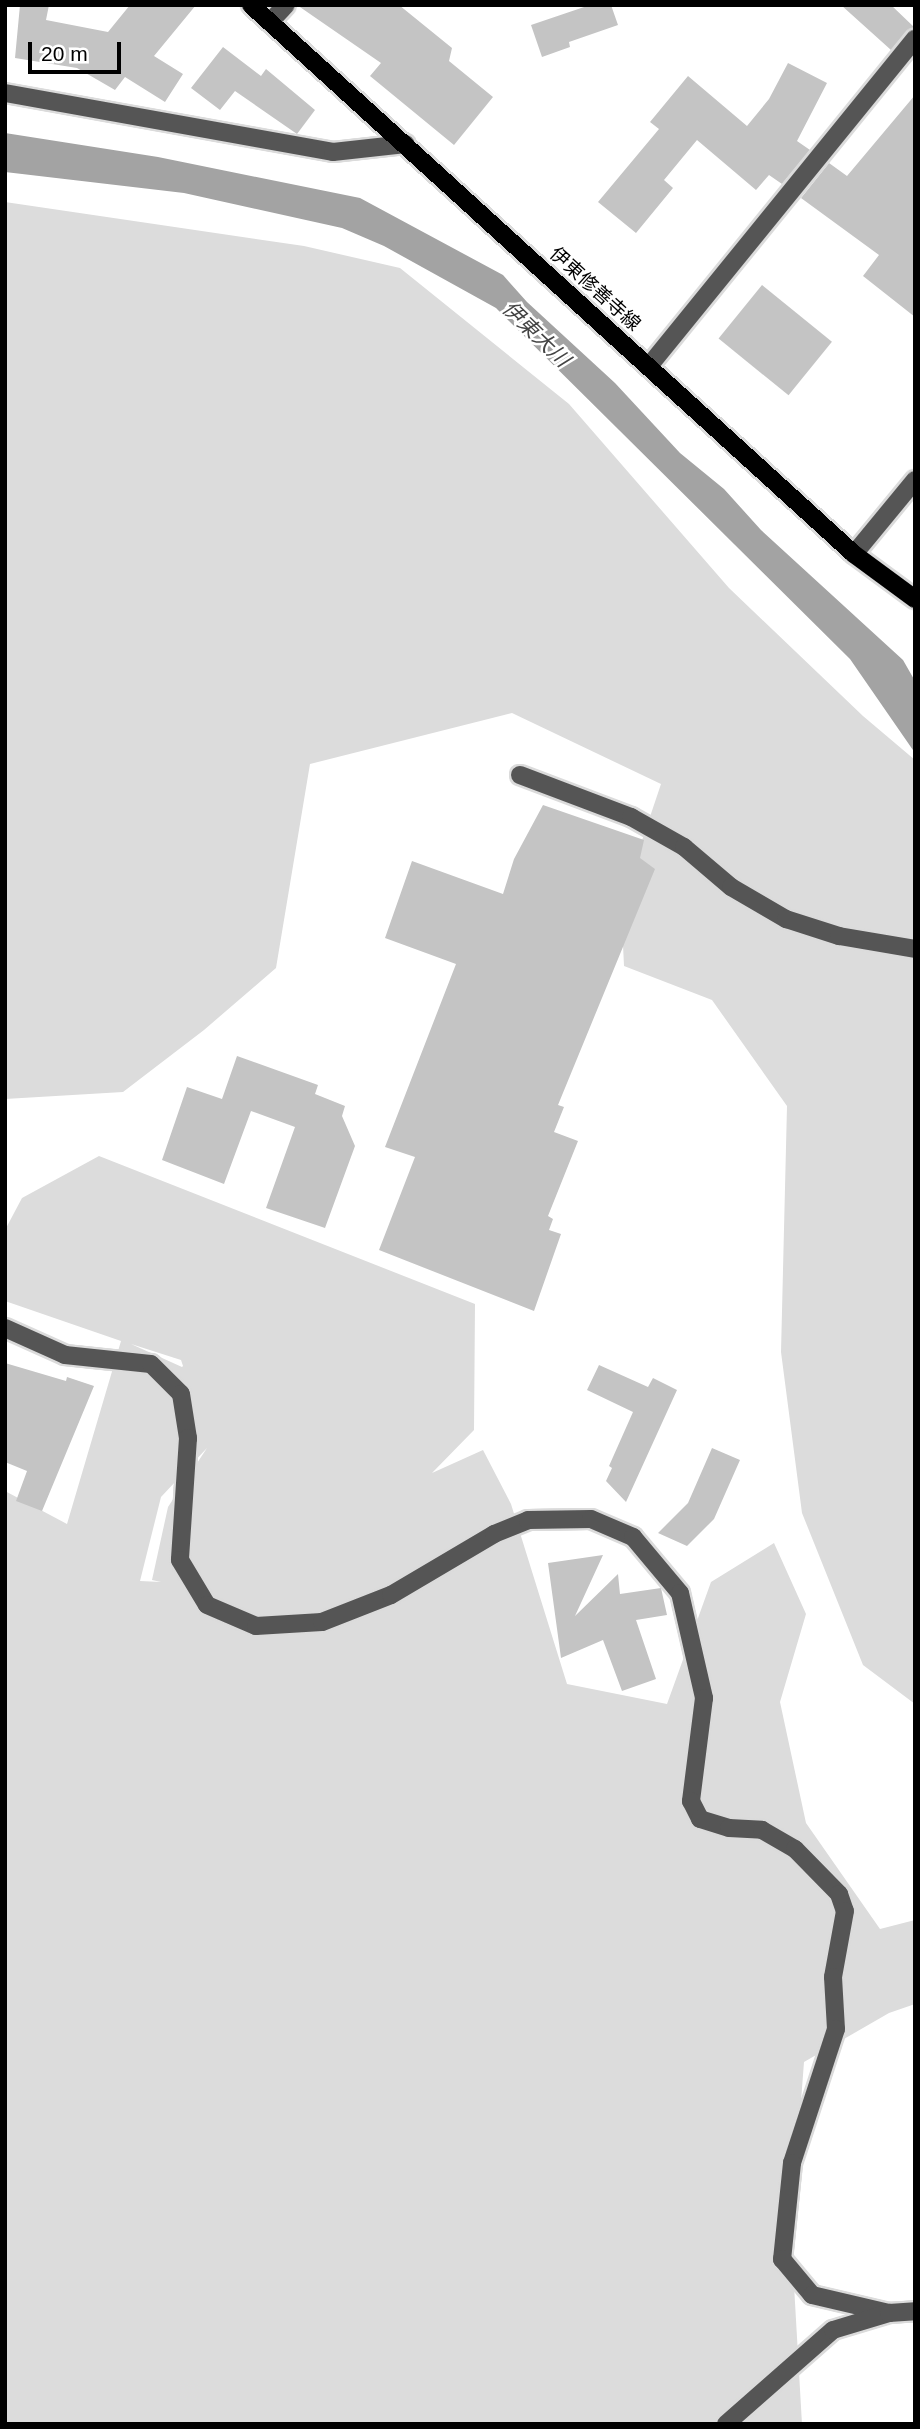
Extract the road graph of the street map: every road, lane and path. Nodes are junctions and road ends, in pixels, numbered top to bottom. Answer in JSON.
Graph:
{"nodes":[{"id":1,"x":251,"y":5,"type":"edge"},
{"id":2,"x":286,"y":5,"type":"edge"},
{"id":3,"x":270,"y":22,"type":"junction"},
{"id":4,"x":915,"y":39,"type":"edge"},
{"id":5,"x":5,"y":93,"type":"edge"},
{"id":6,"x":406,"y":144,"type":"junction"},
{"id":7,"x":649,"y":366,"type":"junction"},
{"id":8,"x":915,"y":481,"type":"edge"},
{"id":9,"x":854,"y":554,"type":"junction"},
{"id":10,"x":915,"y":599,"type":"edge"},
{"id":11,"x":520,"y":775,"type":"dead end"},
{"id":12,"x":915,"y":949,"type":"edge"},
{"id":13,"x":5,"y":1328,"type":"edge"},
{"id":14,"x":915,"y":2311,"type":"edge"},
{"id":15,"x":889,"y":2314,"type":"junction"},
{"id":16,"x":726,"y":2424,"type":"edge"}],
"edges":[{"from":1,"to":3,"type":"main road","name":"伊東修善寺線"},
{"from":2,"to":3,"type":"street"},
{"from":3,"to":6,"type":"main road","name":"伊東修善寺線"},
{"from":4,"to":7,"type":"street"},
{"from":5,"to":6,"type":"street"},
{"from":6,"to":7,"type":"main road","name":"伊東修善寺線"},
{"from":7,"to":9,"type":"main road","name":"伊東修善寺線"},
{"from":8,"to":9,"type":"street"},
{"from":9,"to":10,"type":"main road","name":"伊東修善寺線"},
{"from":11,"to":12,"type":"street"},
{"from":13,"to":15,"type":"street"},
{"from":14,"to":15,"type":"street"},
{"from":15,"to":16,"type":"street"}]}
